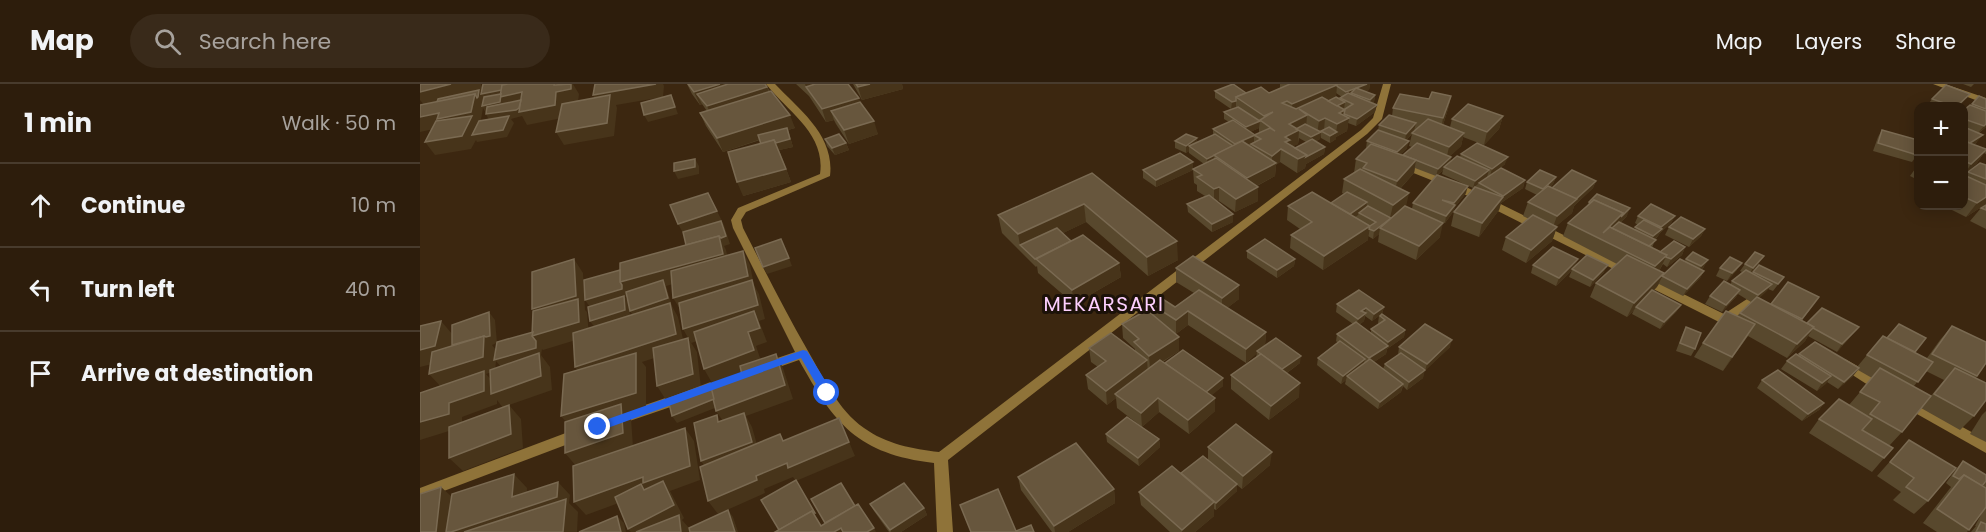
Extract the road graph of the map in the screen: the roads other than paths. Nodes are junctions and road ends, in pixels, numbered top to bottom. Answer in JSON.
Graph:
{"nodes":[{"id":1,"x":770,"y":84,"type":"edge"},
{"id":2,"x":1387,"y":84,"type":"edge"},
{"id":3,"x":1937,"y":84,"type":"edge"},
{"id":4,"x":1986,"y":100,"type":"edge"},
{"id":5,"x":1389,"y":160,"type":"edge"},
{"id":6,"x":1775,"y":320,"type":"edge"},
{"id":7,"x":803,"y":354,"type":"junction"},
{"id":8,"x":1832,"y":356,"type":"edge"},
{"id":9,"x":754,"y":371,"type":"edge"},
{"id":10,"x":700,"y":391,"type":"edge"},
{"id":11,"x":1986,"y":447,"type":"edge"},
{"id":12,"x":941,"y":458,"type":"junction"},
{"id":13,"x":420,"y":494,"type":"edge"},
{"id":14,"x":945,"y":532,"type":"edge"}],
"edges":[{"from":1,"to":7,"type":"street"},
{"from":2,"to":12,"type":"street"},
{"from":3,"to":4,"type":"street"},
{"from":5,"to":6,"type":"street"},
{"from":7,"to":9,"type":"street"},
{"from":7,"to":12,"type":"street"},
{"from":8,"to":11,"type":"street"},
{"from":10,"to":13,"type":"street"},
{"from":12,"to":14,"type":"street"}]}
